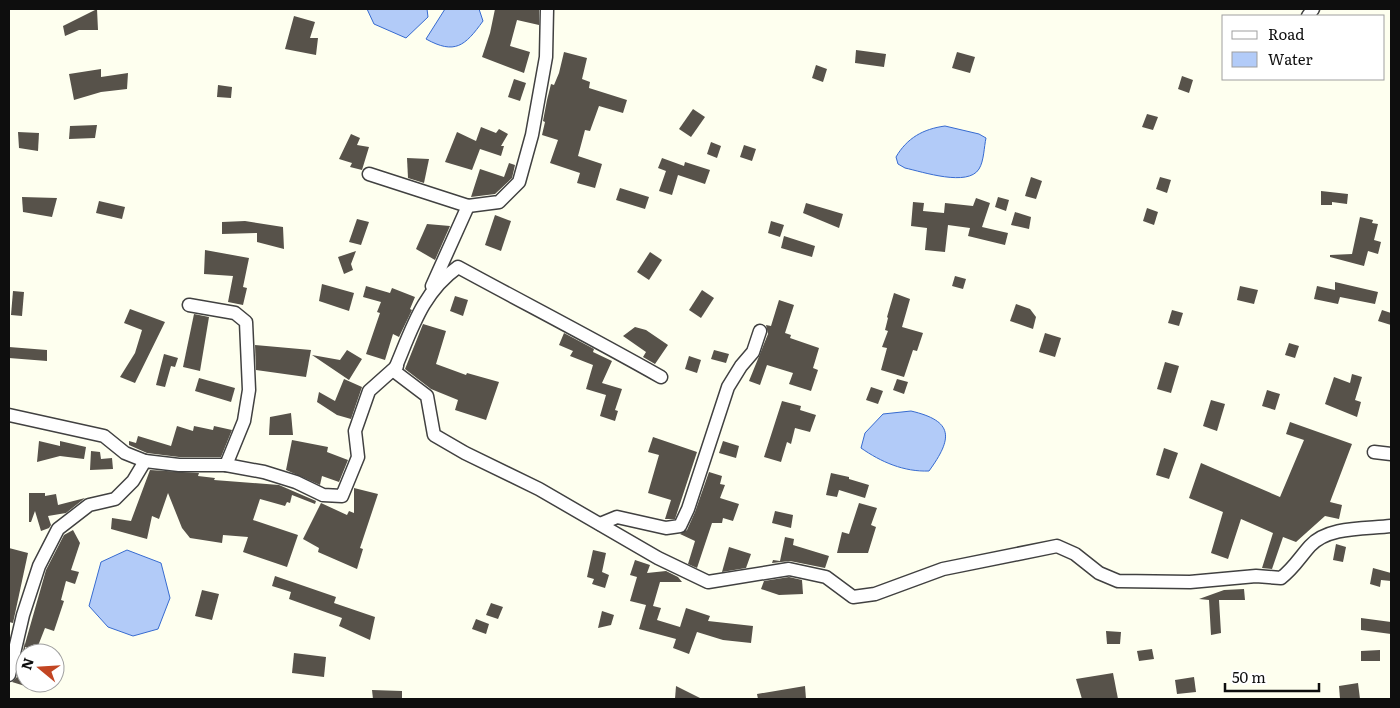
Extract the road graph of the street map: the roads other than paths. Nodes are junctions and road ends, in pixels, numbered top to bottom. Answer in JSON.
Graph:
{"nodes":[{"id":1,"x":547,"y":9,"type":"edge"},
{"id":2,"x":369,"y":174,"type":"dead end"},
{"id":3,"x":468,"y":206,"type":"junction"},
{"id":4,"x":189,"y":305,"type":"dead end"},
{"id":5,"x":760,"y":331,"type":"dead end"},
{"id":6,"x":662,"y":377,"type":"dead end"},
{"id":7,"x":9,"y":415,"type":"edge"},
{"id":8,"x":1374,"y":452,"type":"dead end"},
{"id":9,"x":1391,"y":454,"type":"edge"},
{"id":10,"x":145,"y":461,"type":"junction"},
{"id":11,"x":226,"y":465,"type":"junction"},
{"id":12,"x":600,"y":524,"type":"junction"},
{"id":13,"x":1391,"y":526,"type":"edge"},
{"id":14,"x":9,"y":675,"type":"edge"}],
"edges":[{"from":1,"to":3,"type":"street"},
{"from":2,"to":3,"type":"street"},
{"from":3,"to":11,"type":"street"},
{"from":4,"to":11,"type":"street"},
{"from":5,"to":12,"type":"street"},
{"from":6,"to":12,"type":"street"},
{"from":7,"to":10,"type":"street"},
{"from":8,"to":9,"type":"street"},
{"from":10,"to":11,"type":"street"},
{"from":10,"to":14,"type":"street"},
{"from":12,"to":13,"type":"street"}]}
